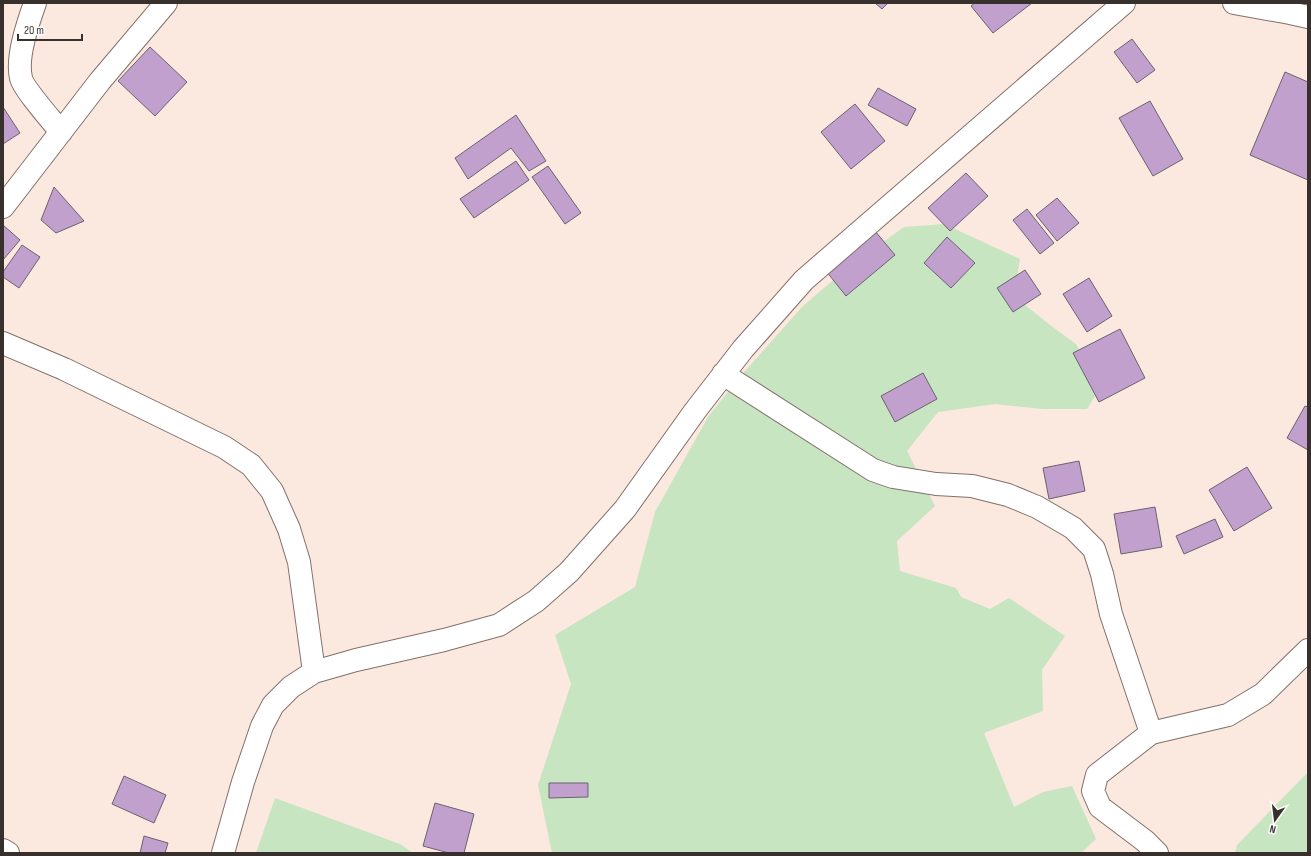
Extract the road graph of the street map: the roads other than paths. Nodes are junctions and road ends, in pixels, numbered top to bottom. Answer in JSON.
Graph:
{"nodes":[{"id":1,"x":35,"y":3,"type":"edge"},
{"id":2,"x":166,"y":3,"type":"edge"},
{"id":3,"x":1124,"y":3,"type":"edge"},
{"id":4,"x":1234,"y":3,"type":"edge"},
{"id":5,"x":1308,"y":17,"type":"edge"},
{"id":6,"x":61,"y":132,"type":"junction"},
{"id":7,"x":3,"y":207,"type":"edge"},
{"id":8,"x":3,"y":342,"type":"edge"},
{"id":9,"x":723,"y":374,"type":"junction"},
{"id":10,"x":1308,"y":650,"type":"edge"},
{"id":11,"x":314,"y":672,"type":"junction"},
{"id":12,"x":1151,"y":733,"type":"junction"},
{"id":13,"x":3,"y":850,"type":"edge"},
{"id":14,"x":8,"y":853,"type":"edge"},
{"id":15,"x":223,"y":853,"type":"edge"},
{"id":16,"x":1157,"y":853,"type":"edge"}],
"edges":[{"from":1,"to":6,"type":"street"},
{"from":2,"to":6,"type":"street"},
{"from":3,"to":9,"type":"street"},
{"from":4,"to":5,"type":"street"},
{"from":6,"to":7,"type":"street"},
{"from":8,"to":11,"type":"street"},
{"from":9,"to":11,"type":"street"},
{"from":9,"to":12,"type":"street"},
{"from":10,"to":12,"type":"street"},
{"from":11,"to":15,"type":"street"},
{"from":12,"to":16,"type":"street"},
{"from":13,"to":14,"type":"street"}]}
